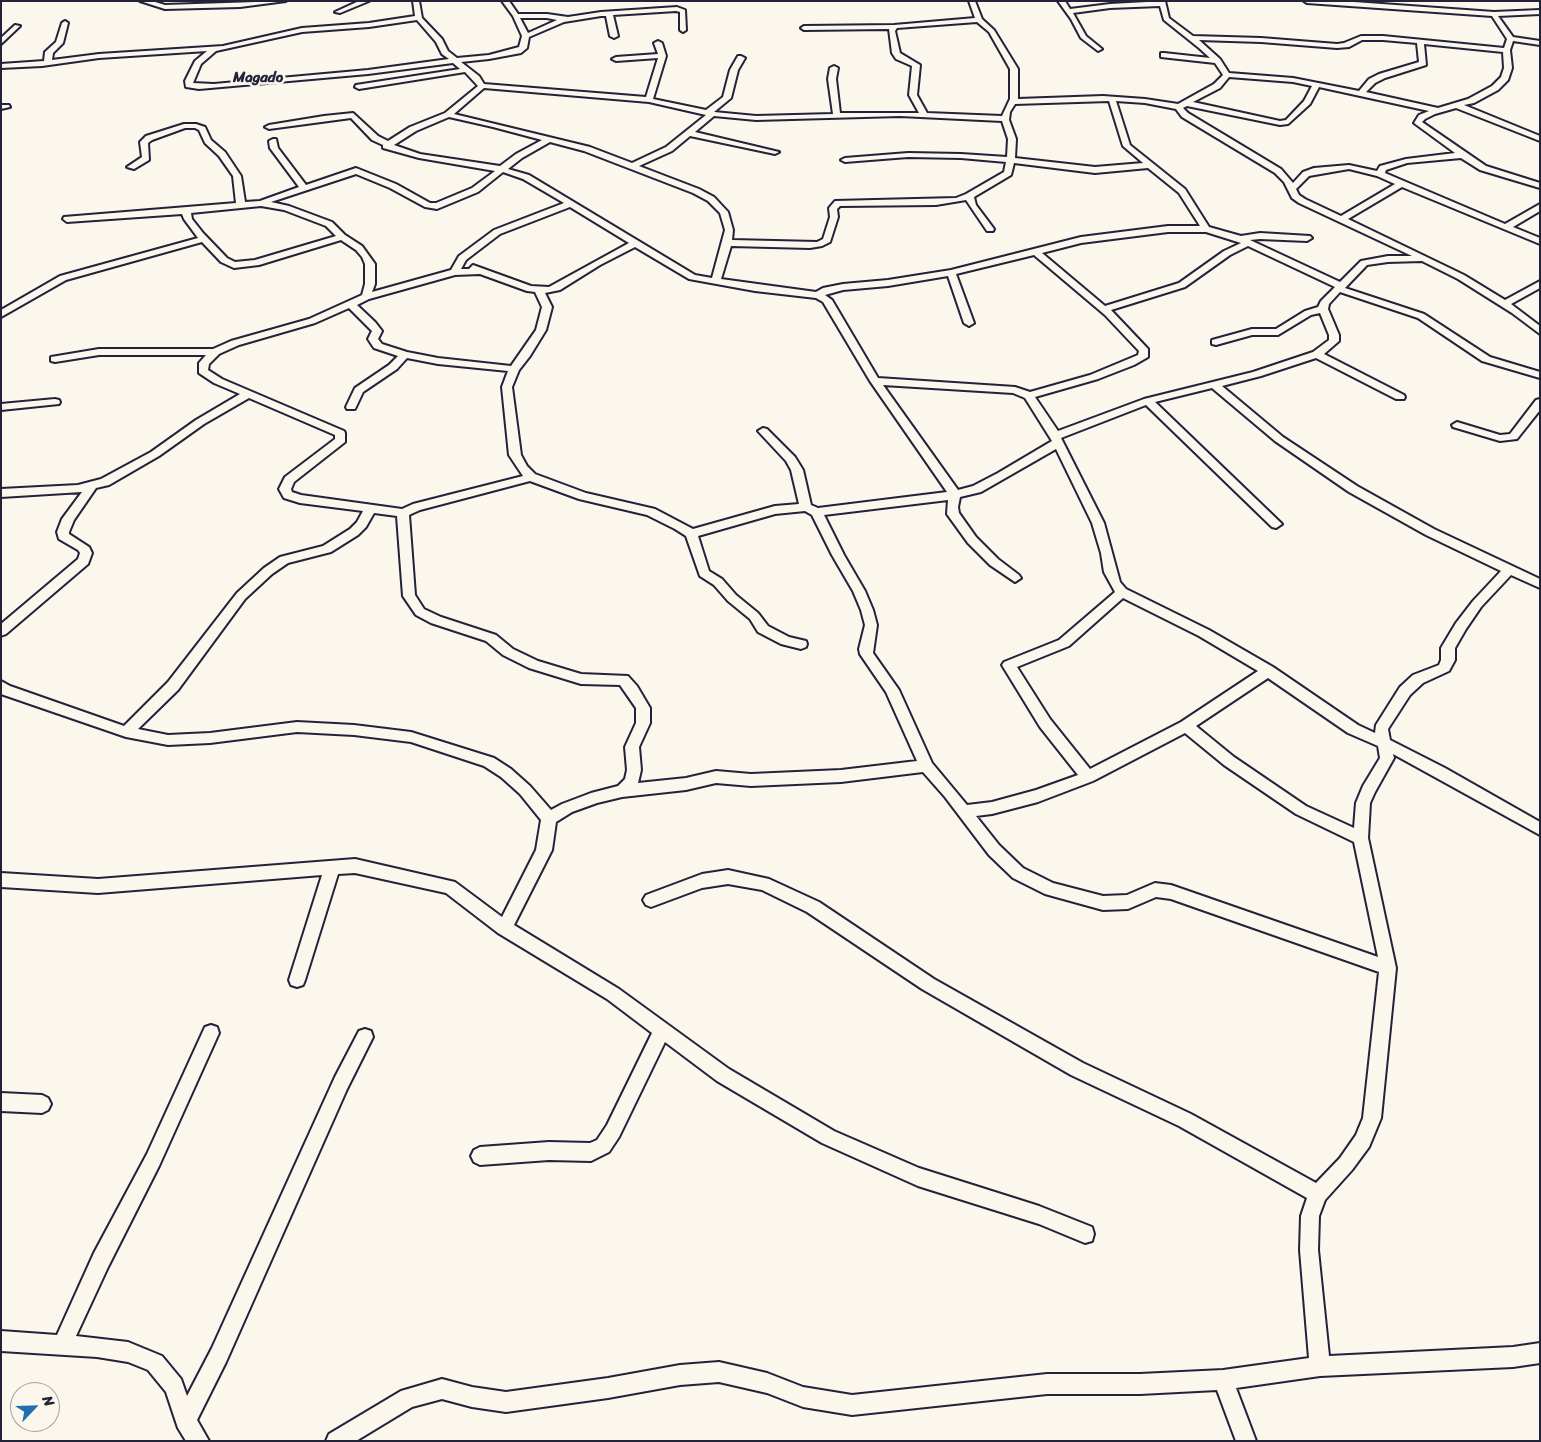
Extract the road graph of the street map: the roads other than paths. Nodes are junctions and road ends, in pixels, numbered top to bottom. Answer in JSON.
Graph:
{"nodes":[{"id":1,"x":144,"y":1,"type":"edge"},
{"id":2,"x":283,"y":1,"type":"edge"},
{"id":3,"x":366,"y":1,"type":"edge"},
{"id":4,"x":416,"y":1,"type":"edge"},
{"id":5,"x":505,"y":1,"type":"edge"},
{"id":6,"x":678,"y":1,"type":"edge"},
{"id":7,"x":972,"y":1,"type":"edge"},
{"id":8,"x":1061,"y":1,"type":"edge"},
{"id":9,"x":1307,"y":1,"type":"edge"},
{"id":10,"x":1162,"y":3,"type":"edge"},
{"id":11,"x":681,"y":9,"type":"junction"},
{"id":12,"x":605,"y":11,"type":"junction"},
{"id":13,"x":1069,"y":11,"type":"junction"},
{"id":14,"x":1491,"y":11,"type":"junction"},
{"id":15,"x":338,"y":12,"type":"dead end"},
{"id":16,"x":1540,"y":12,"type":"edge"},
{"id":17,"x":516,"y":16,"type":"junction"},
{"id":18,"x":419,"y":18,"type":"junction"},
{"id":19,"x":566,"y":19,"type":"junction"},
{"id":20,"x":979,"y":20,"type":"junction"},
{"id":21,"x":65,"y":23,"type":"dead end"},
{"id":22,"x":16,"y":26,"type":"dead end"},
{"id":23,"x":894,"y":27,"type":"junction"},
{"id":24,"x":804,"y":28,"type":"dead end"},
{"id":25,"x":683,"y":30,"type":"dead end"},
{"id":26,"x":526,"y":36,"type":"junction"},
{"id":27,"x":614,"y":36,"type":"dead end"},
{"id":28,"x":1193,"y":38,"type":"junction"},
{"id":29,"x":1511,"y":39,"type":"junction"},
{"id":30,"x":1420,"y":41,"type":"junction"},
{"id":31,"x":1,"y":42,"type":"edge"},
{"id":32,"x":1540,"y":43,"type":"edge"},
{"id":33,"x":658,"y":44,"type":"dead end"},
{"id":34,"x":214,"y":49,"type":"junction"},
{"id":35,"x":1098,"y":49,"type":"dead end"},
{"id":36,"x":1506,"y":50,"type":"junction"},
{"id":37,"x":1164,"y":55,"type":"dead end"},
{"id":38,"x":662,"y":56,"type":"junction"},
{"id":39,"x":741,"y":58,"type":"dead end"},
{"id":40,"x":616,"y":59,"type":"dead end"},
{"id":41,"x":452,"y":60,"type":"junction"},
{"id":42,"x":1218,"y":61,"type":"junction"},
{"id":43,"x":48,"y":63,"type":"junction"},
{"id":44,"x":1,"y":66,"type":"edge"},
{"id":45,"x":834,"y":68,"type":"dead end"},
{"id":46,"x":465,"y":70,"type":"junction"},
{"id":47,"x":1227,"y":75,"type":"junction"},
{"id":48,"x":1317,"y":84,"type":"junction"},
{"id":49,"x":482,"y":86,"type":"junction"},
{"id":50,"x":359,"y":87,"type":"dead end"},
{"id":51,"x":1361,"y":93,"type":"junction"},
{"id":52,"x":1112,"y":99,"type":"junction"},
{"id":53,"x":649,"y":100,"type":"junction"},
{"id":54,"x":1012,"y":102,"type":"junction"},
{"id":55,"x":1182,"y":105,"type":"junction"},
{"id":56,"x":1458,"y":105,"type":"junction"},
{"id":57,"x":1437,"y":110,"type":"junction"},
{"id":58,"x":710,"y":114,"type":"junction"},
{"id":59,"x":924,"y":114,"type":"junction"},
{"id":60,"x":448,"y":116,"type":"junction"},
{"id":61,"x":837,"y":117,"type":"junction"},
{"id":62,"x":1005,"y":119,"type":"junction"},
{"id":63,"x":269,"y":127,"type":"dead end"},
{"id":64,"x":690,"y":133,"type":"junction"},
{"id":65,"x":550,"y":139,"type":"junction"},
{"id":66,"x":1540,"y":139,"type":"edge"},
{"id":67,"x":273,"y":141,"type":"dead end"},
{"id":68,"x":386,"y":146,"type":"junction"},
{"id":69,"x":775,"y":152,"type":"dead end"},
{"id":70,"x":1463,"y":155,"type":"junction"},
{"id":71,"x":845,"y":160,"type":"dead end"},
{"id":72,"x":1011,"y":160,"type":"junction"},
{"id":73,"x":1150,"y":165,"type":"junction"},
{"id":74,"x":131,"y":167,"type":"dead end"},
{"id":75,"x":631,"y":167,"type":"junction"},
{"id":76,"x":501,"y":169,"type":"junction"},
{"id":77,"x":1380,"y":174,"type":"junction"},
{"id":78,"x":1401,"y":184,"type":"junction"},
{"id":79,"x":1540,"y":186,"type":"edge"},
{"id":80,"x":303,"y":187,"type":"junction"},
{"id":81,"x":1292,"y":189,"type":"junction"},
{"id":82,"x":969,"y":196,"type":"junction"},
{"id":83,"x":261,"y":203,"type":"junction"},
{"id":84,"x":570,"y":204,"type":"junction"},
{"id":85,"x":241,"y":206,"type":"junction"},
{"id":86,"x":1540,"y":207,"type":"edge"},
{"id":87,"x":186,"y":211,"type":"junction"},
{"id":88,"x":67,"y":219,"type":"dead end"},
{"id":89,"x":1340,"y":220,"type":"junction"},
{"id":90,"x":1506,"y":228,"type":"junction"},
{"id":91,"x":990,"y":229,"type":"dead end"},
{"id":92,"x":1206,"y":229,"type":"junction"},
{"id":93,"x":342,"y":237,"type":"junction"},
{"id":94,"x":1307,"y":238,"type":"dead end"},
{"id":95,"x":204,"y":239,"type":"junction"},
{"id":96,"x":1244,"y":241,"type":"junction"},
{"id":97,"x":1540,"y":241,"type":"edge"},
{"id":98,"x":635,"y":243,"type":"junction"},
{"id":99,"x":727,"y":243,"type":"junction"},
{"id":100,"x":1035,"y":251,"type":"junction"},
{"id":101,"x":1425,"y":259,"type":"junction"},
{"id":102,"x":458,"y":267,"type":"junction"},
{"id":103,"x":951,"y":273,"type":"junction"},
{"id":104,"x":716,"y":280,"type":"junction"},
{"id":105,"x":1540,"y":284,"type":"edge"},
{"id":106,"x":1340,"y":287,"type":"junction"},
{"id":107,"x":539,"y":291,"type":"junction"},
{"id":108,"x":818,"y":295,"type":"junction"},
{"id":109,"x":366,"y":297,"type":"junction"},
{"id":110,"x":350,"y":304,"type":"junction"},
{"id":111,"x":1505,"y":304,"type":"junction"},
{"id":112,"x":1104,"y":309,"type":"junction"},
{"id":113,"x":1323,"y":309,"type":"junction"},
{"id":114,"x":1,"y":314,"type":"edge"},
{"id":115,"x":969,"y":323,"type":"dead end"},
{"id":116,"x":1540,"y":331,"type":"edge"},
{"id":117,"x":1216,"y":342,"type":"dead end"},
{"id":118,"x":215,"y":352,"type":"junction"},
{"id":119,"x":1317,"y":354,"type":"junction"},
{"id":120,"x":405,"y":355,"type":"junction"},
{"id":121,"x":55,"y":358,"type":"dead end"},
{"id":122,"x":514,"y":369,"type":"junction"},
{"id":123,"x":1540,"y":375,"type":"edge"},
{"id":124,"x":875,"y":381,"type":"junction"},
{"id":125,"x":1215,"y":385,"type":"junction"},
{"id":126,"x":248,"y":394,"type":"junction"},
{"id":127,"x":1029,"y":396,"type":"junction"},
{"id":128,"x":1400,"y":397,"type":"dead end"},
{"id":129,"x":1148,"y":401,"type":"junction"},
{"id":130,"x":55,"y":402,"type":"dead end"},
{"id":131,"x":1540,"y":402,"type":"edge"},
{"id":132,"x":1,"y":407,"type":"edge"},
{"id":133,"x":350,"y":407,"type":"dead end"},
{"id":134,"x":1457,"y":426,"type":"dead end"},
{"id":135,"x":763,"y":431,"type":"dead end"},
{"id":136,"x":1057,"y":439,"type":"junction"},
{"id":137,"x":531,"y":477,"type":"junction"},
{"id":138,"x":85,"y":490,"type":"junction"},
{"id":139,"x":1,"y":493,"type":"edge"},
{"id":140,"x":955,"y":495,"type":"junction"},
{"id":141,"x":371,"y":508,"type":"junction"},
{"id":142,"x":812,"y":510,"type":"junction"},
{"id":143,"x":402,"y":513,"type":"junction"},
{"id":144,"x":1276,"y":524,"type":"dead end"},
{"id":145,"x":692,"y":534,"type":"junction"},
{"id":146,"x":1509,"y":570,"type":"junction"},
{"id":147,"x":1015,"y":578,"type":"dead end"},
{"id":148,"x":1540,"y":584,"type":"edge"},
{"id":149,"x":1122,"y":592,"type":"junction"},
{"id":150,"x":1,"y":631,"type":"edge"},
{"id":151,"x":801,"y":644,"type":"dead end"},
{"id":152,"x":1268,"y":671,"type":"junction"},
{"id":153,"x":3,"y":690,"type":"edge"},
{"id":154,"x":1186,"y":726,"type":"junction"},
{"id":155,"x":126,"y":732,"type":"junction"},
{"id":156,"x":1384,"y":742,"type":"junction"},
{"id":157,"x":926,"y":766,"type":"junction"},
{"id":158,"x":1088,"y":777,"type":"junction"},
{"id":159,"x":622,"y":791,"type":"junction"},
{"id":160,"x":964,"y":811,"type":"junction"},
{"id":161,"x":549,"y":819,"type":"junction"},
{"id":162,"x":1540,"y":829,"type":"edge"},
{"id":163,"x":1360,"y":838,"type":"junction"},
{"id":164,"x":332,"y":868,"type":"junction"},
{"id":165,"x":1,"y":880,"type":"edge"},
{"id":166,"x":651,"y":900,"type":"dead end"},
{"id":167,"x":504,"y":928,"type":"junction"},
{"id":168,"x":1388,"y":968,"type":"junction"},
{"id":169,"x":297,"y":980,"type":"dead end"},
{"id":170,"x":662,"y":1030,"type":"junction"},
{"id":171,"x":211,"y":1033,"type":"dead end"},
{"id":172,"x":365,"y":1037,"type":"dead end"},
{"id":173,"x":1,"y":1102,"type":"edge"},
{"id":174,"x":42,"y":1104,"type":"dead end"},
{"id":175,"x":480,"y":1156,"type":"dead end"},
{"id":176,"x":1318,"y":1194,"type":"junction"},
{"id":177,"x":1084,"y":1234,"type":"dead end"},
{"id":178,"x":1,"y":1341,"type":"edge"},
{"id":179,"x":62,"y":1346,"type":"junction"},
{"id":180,"x":1540,"y":1353,"type":"edge"},
{"id":181,"x":1320,"y":1366,"type":"junction"},
{"id":182,"x":1223,"y":1380,"type":"junction"},
{"id":183,"x":185,"y":1421,"type":"junction"},
{"id":184,"x":199,"y":1441,"type":"edge"},
{"id":185,"x":336,"y":1441,"type":"edge"},
{"id":186,"x":1246,"y":1441,"type":"edge"}],
"edges":[{"from":1,"to":2,"type":"street"},
{"from":3,"to":15,"type":"street"},
{"from":4,"to":18,"type":"street"},
{"from":5,"to":17,"type":"street"},
{"from":6,"to":11,"type":"street"},
{"from":7,"to":20,"type":"street"},
{"from":8,"to":13,"type":"street"},
{"from":9,"to":14,"type":"street"},
{"from":10,"to":13,"type":"street"},
{"from":10,"to":28,"type":"street"},
{"from":11,"to":12,"type":"street"},
{"from":11,"to":25,"type":"street"},
{"from":12,"to":19,"type":"street"},
{"from":12,"to":27,"type":"street"},
{"from":13,"to":35,"type":"street"},
{"from":14,"to":16,"type":"street"},
{"from":14,"to":29,"type":"street"},
{"from":17,"to":19,"type":"street"},
{"from":17,"to":26,"type":"street"},
{"from":18,"to":34,"type":"street"},
{"from":18,"to":41,"type":"street"},
{"from":19,"to":26,"type":"street"},
{"from":20,"to":23,"type":"street"},
{"from":20,"to":54,"type":"street"},
{"from":21,"to":43,"type":"street"},
{"from":22,"to":31,"type":"street"},
{"from":23,"to":24,"type":"street"},
{"from":23,"to":59,"type":"street"},
{"from":26,"to":41,"type":"street"},
{"from":28,"to":30,"type":"street"},
{"from":28,"to":42,"type":"street"},
{"from":29,"to":32,"type":"street"},
{"from":29,"to":36,"type":"street"},
{"from":30,"to":36,"type":"street"},
{"from":30,"to":51,"type":"street"},
{"from":33,"to":38,"type":"street"},
{"from":34,"to":41,"type":"street"},
{"from":34,"to":43,"type":"street"},
{"from":36,"to":56,"type":"street"},
{"from":37,"to":42,"type":"street"},
{"from":38,"to":40,"type":"street"},
{"from":38,"to":53,"type":"street"},
{"from":39,"to":58,"type":"street"},
{"from":41,"to":46,"type":"street"},
{"from":42,"to":47,"type":"street"},
{"from":43,"to":44,"type":"street"},
{"from":45,"to":61,"type":"street"},
{"from":46,"to":49,"type":"street"},
{"from":46,"to":50,"type":"street"},
{"from":47,"to":48,"type":"street"},
{"from":47,"to":55,"type":"street"},
{"from":48,"to":51,"type":"street"},
{"from":48,"to":55,"type":"street"},
{"from":49,"to":53,"type":"street"},
{"from":49,"to":60,"type":"street"},
{"from":51,"to":57,"type":"street"},
{"from":52,"to":54,"type":"street"},
{"from":52,"to":55,"type":"street"},
{"from":52,"to":73,"type":"street"},
{"from":53,"to":58,"type":"street"},
{"from":54,"to":62,"type":"street"},
{"from":55,"to":81,"type":"street"},
{"from":56,"to":57,"type":"street"},
{"from":56,"to":66,"type":"street"},
{"from":57,"to":70,"type":"street"},
{"from":58,"to":61,"type":"street"},
{"from":58,"to":64,"type":"street"},
{"from":59,"to":61,"type":"street"},
{"from":59,"to":62,"type":"street"},
{"from":60,"to":65,"type":"street"},
{"from":60,"to":68,"type":"street"},
{"from":62,"to":72,"type":"street"},
{"from":63,"to":68,"type":"street"},
{"from":64,"to":69,"type":"street"},
{"from":64,"to":75,"type":"street"},
{"from":65,"to":75,"type":"street"},
{"from":65,"to":76,"type":"street"},
{"from":67,"to":80,"type":"street"},
{"from":68,"to":76,"type":"street"},
{"from":70,"to":77,"type":"street"},
{"from":70,"to":79,"type":"street"},
{"from":71,"to":72,"type":"street"},
{"from":72,"to":73,"type":"street"},
{"from":72,"to":82,"type":"street"},
{"from":73,"to":92,"type":"street"},
{"from":74,"to":85,"type":"street"},
{"from":75,"to":99,"type":"street"},
{"from":76,"to":80,"type":"street"},
{"from":76,"to":84,"type":"street"},
{"from":77,"to":78,"type":"street"},
{"from":77,"to":81,"type":"street"},
{"from":78,"to":89,"type":"street"},
{"from":78,"to":90,"type":"street"},
{"from":80,"to":83,"type":"street"},
{"from":81,"to":89,"type":"street"},
{"from":82,"to":91,"type":"street"},
{"from":82,"to":99,"type":"street"},
{"from":83,"to":85,"type":"street"},
{"from":83,"to":93,"type":"street"},
{"from":84,"to":98,"type":"street"},
{"from":84,"to":102,"type":"street"},
{"from":85,"to":87,"type":"street"},
{"from":86,"to":90,"type":"street"},
{"from":87,"to":88,"type":"street"},
{"from":87,"to":95,"type":"street"},
{"from":89,"to":101,"type":"street"},
{"from":90,"to":97,"type":"street"},
{"from":92,"to":96,"type":"street"},
{"from":92,"to":100,"type":"street"},
{"from":93,"to":95,"type":"street"},
{"from":93,"to":109,"type":"street"},
{"from":94,"to":96,"type":"street"},
{"from":95,"to":114,"type":"street"},
{"from":96,"to":106,"type":"street"},
{"from":96,"to":112,"type":"street"},
{"from":98,"to":104,"type":"street"},
{"from":98,"to":107,"type":"street"},
{"from":99,"to":104,"type":"street"},
{"from":100,"to":103,"type":"street"},
{"from":100,"to":112,"type":"street"},
{"from":101,"to":106,"type":"street"},
{"from":101,"to":111,"type":"street"},
{"from":102,"to":107,"type":"street"},
{"from":102,"to":109,"type":"street"},
{"from":103,"to":108,"type":"street"},
{"from":103,"to":115,"type":"street"},
{"from":104,"to":108,"type":"street"},
{"from":105,"to":111,"type":"street"},
{"from":106,"to":113,"type":"street"},
{"from":106,"to":123,"type":"street"},
{"from":107,"to":122,"type":"street"},
{"from":108,"to":124,"type":"street"},
{"from":109,"to":110,"type":"street"},
{"from":110,"to":118,"type":"street"},
{"from":110,"to":120,"type":"street"},
{"from":111,"to":116,"type":"street"},
{"from":112,"to":127,"type":"street"},
{"from":113,"to":117,"type":"street"},
{"from":113,"to":119,"type":"street"},
{"from":118,"to":121,"type":"street"},
{"from":118,"to":126,"type":"street"},
{"from":119,"to":125,"type":"street"},
{"from":119,"to":128,"type":"street"},
{"from":120,"to":122,"type":"street"},
{"from":120,"to":133,"type":"street"},
{"from":122,"to":137,"type":"street"},
{"from":124,"to":127,"type":"street"},
{"from":124,"to":140,"type":"street"},
{"from":125,"to":129,"type":"street"},
{"from":125,"to":146,"type":"street"},
{"from":126,"to":138,"type":"street"},
{"from":126,"to":141,"type":"street"},
{"from":127,"to":136,"type":"street"},
{"from":129,"to":136,"type":"street"},
{"from":129,"to":144,"type":"street"},
{"from":130,"to":132,"type":"street"},
{"from":131,"to":134,"type":"street"},
{"from":135,"to":142,"type":"street"},
{"from":136,"to":140,"type":"street"},
{"from":136,"to":149,"type":"street"},
{"from":137,"to":143,"type":"street"},
{"from":137,"to":145,"type":"street"},
{"from":138,"to":139,"type":"street"},
{"from":138,"to":150,"type":"street"},
{"from":140,"to":142,"type":"street"},
{"from":140,"to":147,"type":"street"},
{"from":141,"to":143,"type":"street"},
{"from":141,"to":155,"type":"street"},
{"from":142,"to":145,"type":"street"},
{"from":142,"to":157,"type":"street"},
{"from":143,"to":159,"type":"street"},
{"from":145,"to":151,"type":"street"},
{"from":146,"to":148,"type":"street"},
{"from":146,"to":156,"type":"street"},
{"from":149,"to":152,"type":"street"},
{"from":149,"to":158,"type":"street"},
{"from":152,"to":154,"type":"street"},
{"from":152,"to":156,"type":"street"},
{"from":153,"to":155,"type":"street"},
{"from":154,"to":158,"type":"street"},
{"from":154,"to":163,"type":"street"},
{"from":155,"to":161,"type":"street"},
{"from":156,"to":162,"type":"street"},
{"from":156,"to":163,"type":"street"},
{"from":157,"to":159,"type":"street"},
{"from":157,"to":160,"type":"street"},
{"from":158,"to":160,"type":"street"},
{"from":159,"to":161,"type":"street"},
{"from":160,"to":168,"type":"street"},
{"from":161,"to":167,"type":"street"},
{"from":163,"to":168,"type":"street"},
{"from":164,"to":165,"type":"street"},
{"from":164,"to":167,"type":"street"},
{"from":164,"to":169,"type":"street"},
{"from":166,"to":176,"type":"street"},
{"from":167,"to":170,"type":"street"},
{"from":168,"to":176,"type":"street"},
{"from":170,"to":175,"type":"street"},
{"from":170,"to":177,"type":"street"},
{"from":171,"to":179,"type":"street"},
{"from":172,"to":183,"type":"street"},
{"from":173,"to":174,"type":"street"},
{"from":176,"to":181,"type":"street"},
{"from":178,"to":179,"type":"street"},
{"from":179,"to":183,"type":"street"},
{"from":180,"to":181,"type":"street"},
{"from":181,"to":182,"type":"street"},
{"from":182,"to":185,"type":"street"},
{"from":182,"to":186,"type":"street"},
{"from":183,"to":184,"type":"street"}]}
